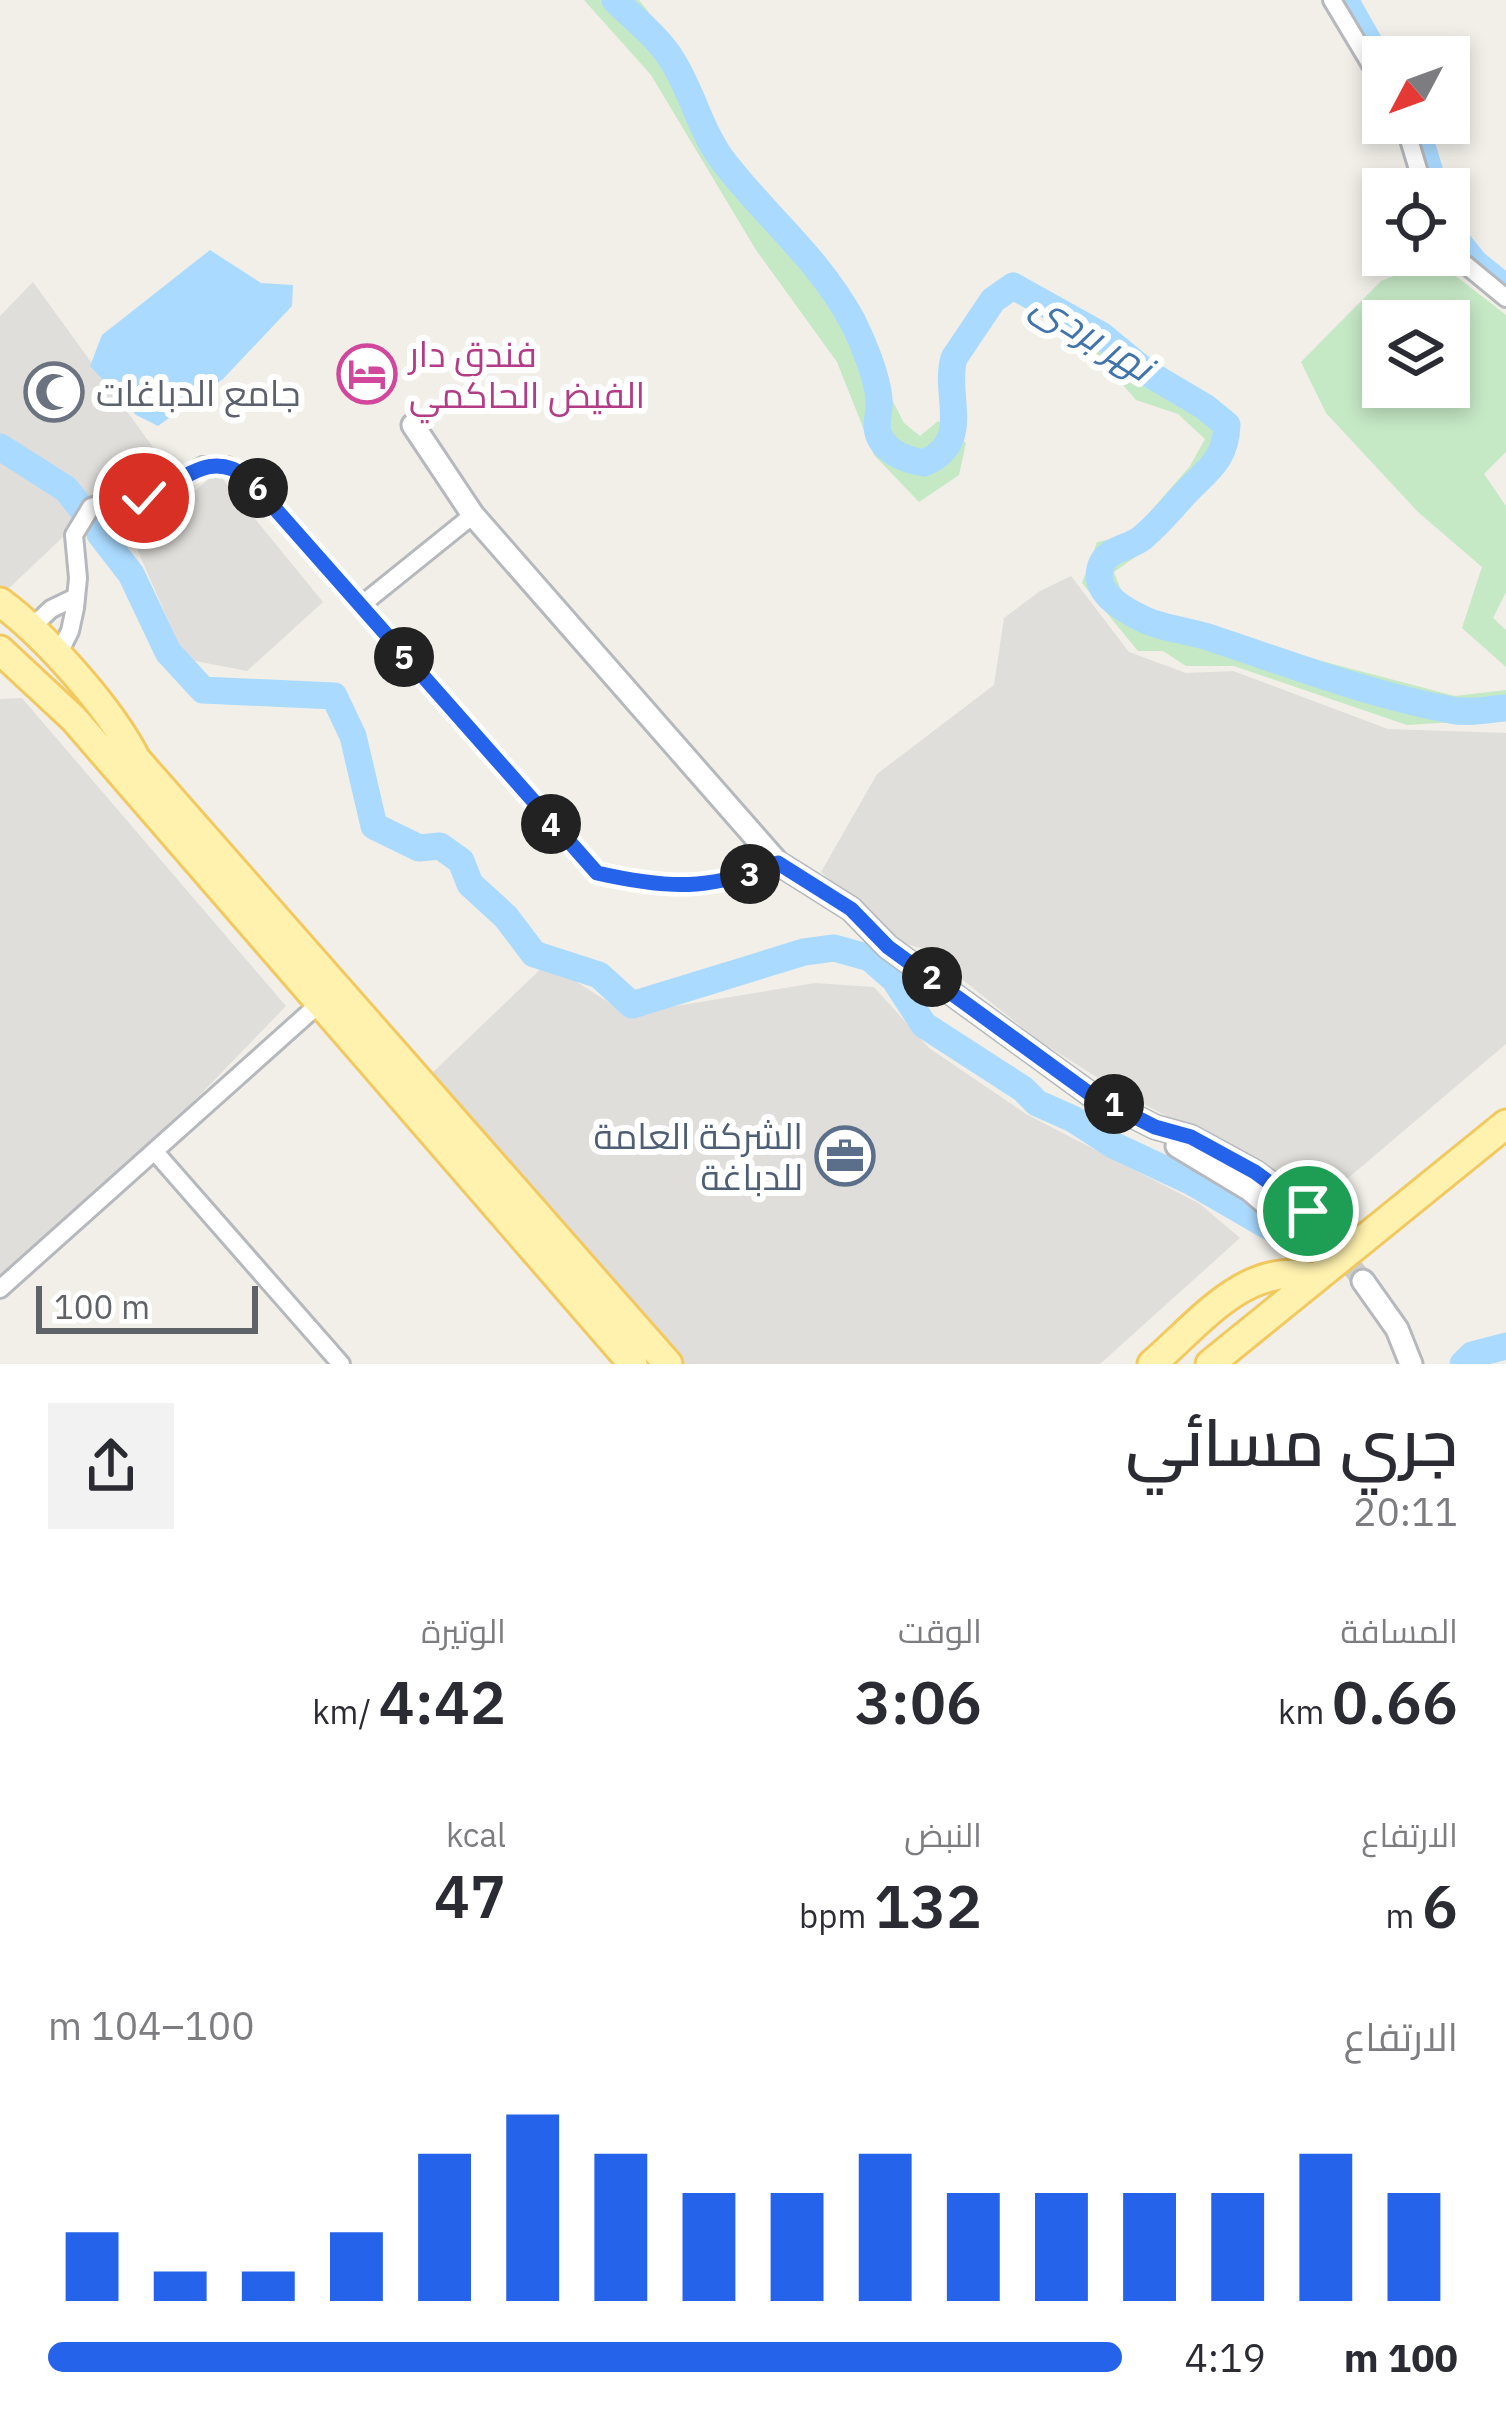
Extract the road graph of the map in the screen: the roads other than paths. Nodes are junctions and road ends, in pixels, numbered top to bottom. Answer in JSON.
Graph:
{"nodes":[{"id":1,"x":1332,"y":0,"type":"edge"},
{"id":2,"x":1362,"y":50,"type":"edge"},
{"id":3,"x":1470,"y":268,"type":"edge"},
{"id":4,"x":1506,"y":298,"type":"edge"},
{"id":5,"x":412,"y":424,"type":"dead end"},
{"id":6,"x":473,"y":515,"type":"junction"},
{"id":7,"x":76,"y":597,"type":"junction"},
{"id":8,"x":0,"y":602,"type":"edge"},
{"id":9,"x":360,"y":606,"type":"junction"},
{"id":10,"x":31,"y":628,"type":"junction"},
{"id":11,"x":1,"y":652,"type":"edge"},
{"id":12,"x":57,"y":657,"type":"junction"},
{"id":13,"x":778,"y":863,"type":"junction"},
{"id":14,"x":917,"y":966,"type":"junction"},
{"id":15,"x":320,"y":1003,"type":"junction"},
{"id":16,"x":1506,"y":1124,"type":"edge"},
{"id":17,"x":156,"y":1153,"type":"junction"},
{"id":18,"x":1308,"y":1211,"type":"tunnel mouth"},
{"id":19,"x":1323,"y":1270,"type":"junction"},
{"id":20,"x":1363,"y":1281,"type":"tunnel mouth"},
{"id":21,"x":0,"y":1289,"type":"edge"},
{"id":22,"x":341,"y":1364,"type":"edge"},
{"id":23,"x":633,"y":1364,"type":"edge"},
{"id":24,"x":668,"y":1364,"type":"edge"},
{"id":25,"x":1152,"y":1364,"type":"edge"},
{"id":26,"x":1178,"y":1364,"type":"edge"},
{"id":27,"x":1210,"y":1364,"type":"edge"},
{"id":28,"x":1412,"y":1364,"type":"edge"}],
"edges":[{"from":1,"to":2,"type":"street"},
{"from":3,"to":4,"type":"street"},
{"from":5,"to":6,"type":"street"},
{"from":6,"to":9,"type":"street"},
{"from":6,"to":13,"type":"street"},
{"from":7,"to":9,"type":"street"},
{"from":7,"to":10,"type":"street"},
{"from":7,"to":12,"type":"street"},
{"from":8,"to":10,"type":"main road"},
{"from":9,"to":13,"type":"street"},
{"from":10,"to":12,"type":"main road"},
{"from":11,"to":15,"type":"main road"},
{"from":12,"to":24,"type":"main road"},
{"from":13,"to":14,"type":"street"},
{"from":14,"to":18,"type":"street"},
{"from":14,"to":19,"type":"street"},
{"from":15,"to":17,"type":"street"},
{"from":15,"to":23,"type":"main road"},
{"from":16,"to":19,"type":"main road"},
{"from":17,"to":21,"type":"street"},
{"from":17,"to":22,"type":"street"},
{"from":19,"to":25,"type":"main road"},
{"from":19,"to":26,"type":"main road"},
{"from":19,"to":27,"type":"main road"},
{"from":20,"to":28,"type":"street"}]}
